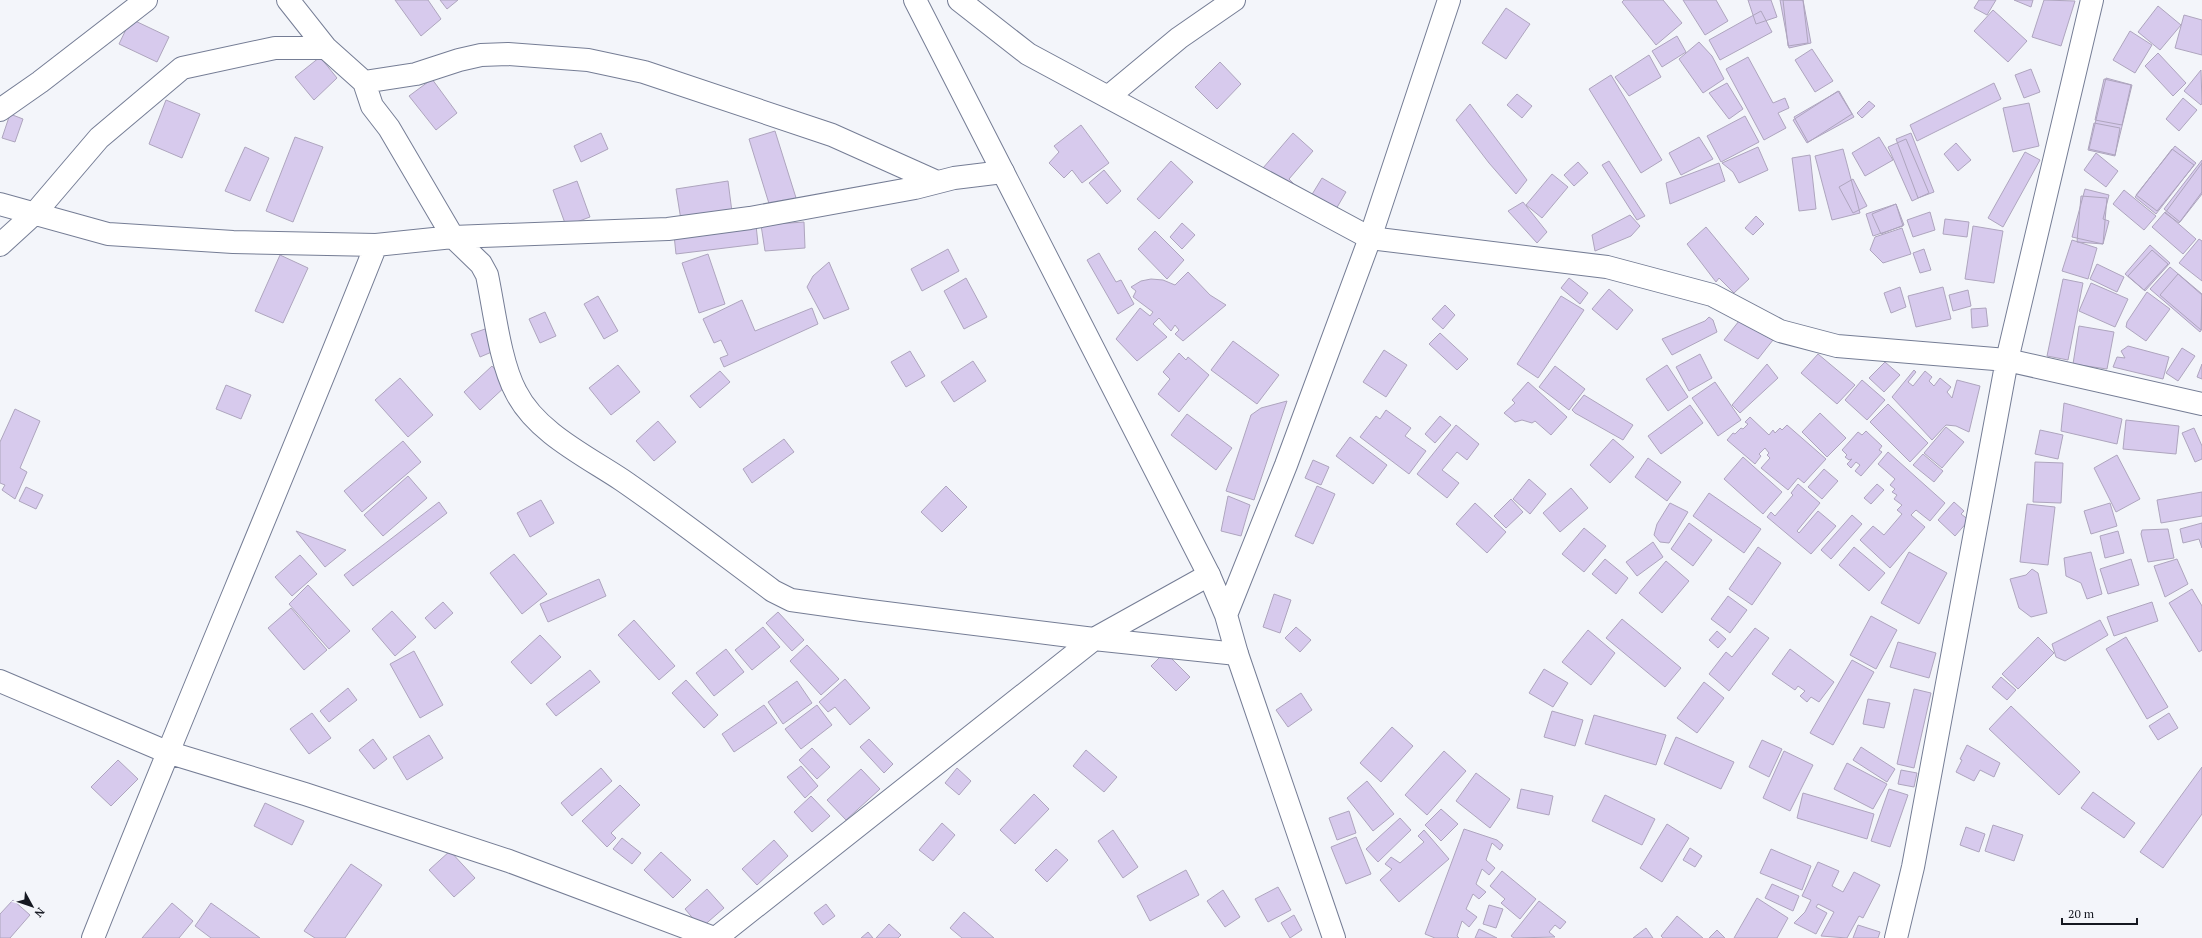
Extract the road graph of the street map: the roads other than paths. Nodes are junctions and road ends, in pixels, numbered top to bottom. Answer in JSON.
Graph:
{"nodes":[{"id":1,"x":146,"y":0,"type":"edge"},
{"id":2,"x":288,"y":0,"type":"edge"},
{"id":3,"x":914,"y":0,"type":"edge"},
{"id":4,"x":959,"y":0,"type":"edge"},
{"id":5,"x":1234,"y":0,"type":"edge"},
{"id":6,"x":1449,"y":0,"type":"edge"},
{"id":7,"x":2092,"y":0,"type":"edge"},
{"id":8,"x":326,"y":48,"type":"junction"},
{"id":9,"x":364,"y":82,"type":"junction"},
{"id":10,"x":1108,"y":97,"type":"junction"},
{"id":11,"x":0,"y":110,"type":"edge"},
{"id":12,"x":1003,"y":172,"type":"junction"},
{"id":13,"x":937,"y":182,"type":"junction"},
{"id":14,"x":0,"y":204,"type":"edge"},
{"id":15,"x":34,"y":213,"type":"junction"},
{"id":16,"x":453,"y":237,"type":"junction"},
{"id":17,"x":1370,"y":238,"type":"junction"},
{"id":18,"x":0,"y":245,"type":"edge"},
{"id":19,"x":376,"y":245,"type":"junction"},
{"id":20,"x":2007,"y":360,"type":"junction"},
{"id":21,"x":2202,"y":404,"type":"edge"},
{"id":22,"x":1209,"y":575,"type":"junction"},
{"id":23,"x":1226,"y":615,"type":"junction"},
{"id":24,"x":1094,"y":639,"type":"junction"},
{"id":25,"x":1237,"y":654,"type":"junction"},
{"id":26,"x":0,"y":681,"type":"edge"},
{"id":27,"x":167,"y":752,"type":"junction"},
{"id":28,"x":93,"y":938,"type":"edge"},
{"id":29,"x":715,"y":938,"type":"edge"},
{"id":30,"x":1334,"y":938,"type":"edge"},
{"id":31,"x":1896,"y":938,"type":"edge"}],
"edges":[{"from":1,"to":11,"type":"street"},
{"from":2,"to":8,"type":"street"},
{"from":3,"to":12,"type":"street"},
{"from":4,"to":10,"type":"street"},
{"from":5,"to":10,"type":"street"},
{"from":6,"to":17,"type":"street"},
{"from":7,"to":20,"type":"street"},
{"from":8,"to":9,"type":"street"},
{"from":8,"to":15,"type":"street"},
{"from":9,"to":13,"type":"street"},
{"from":9,"to":16,"type":"street"},
{"from":10,"to":17,"type":"street"},
{"from":12,"to":13,"type":"street"},
{"from":12,"to":22,"type":"street"},
{"from":13,"to":16,"type":"street"},
{"from":14,"to":15,"type":"street"},
{"from":15,"to":18,"type":"street"},
{"from":15,"to":19,"type":"street"},
{"from":16,"to":19,"type":"street"},
{"from":16,"to":24,"type":"street"},
{"from":17,"to":20,"type":"street"},
{"from":17,"to":23,"type":"street"},
{"from":19,"to":27,"type":"street"},
{"from":20,"to":21,"type":"street"},
{"from":20,"to":31,"type":"street"},
{"from":22,"to":23,"type":"street"},
{"from":22,"to":24,"type":"street"},
{"from":23,"to":25,"type":"street"},
{"from":24,"to":25,"type":"street"},
{"from":24,"to":29,"type":"street"},
{"from":25,"to":30,"type":"street"},
{"from":26,"to":27,"type":"street"},
{"from":27,"to":28,"type":"street"},
{"from":27,"to":29,"type":"street"}]}
